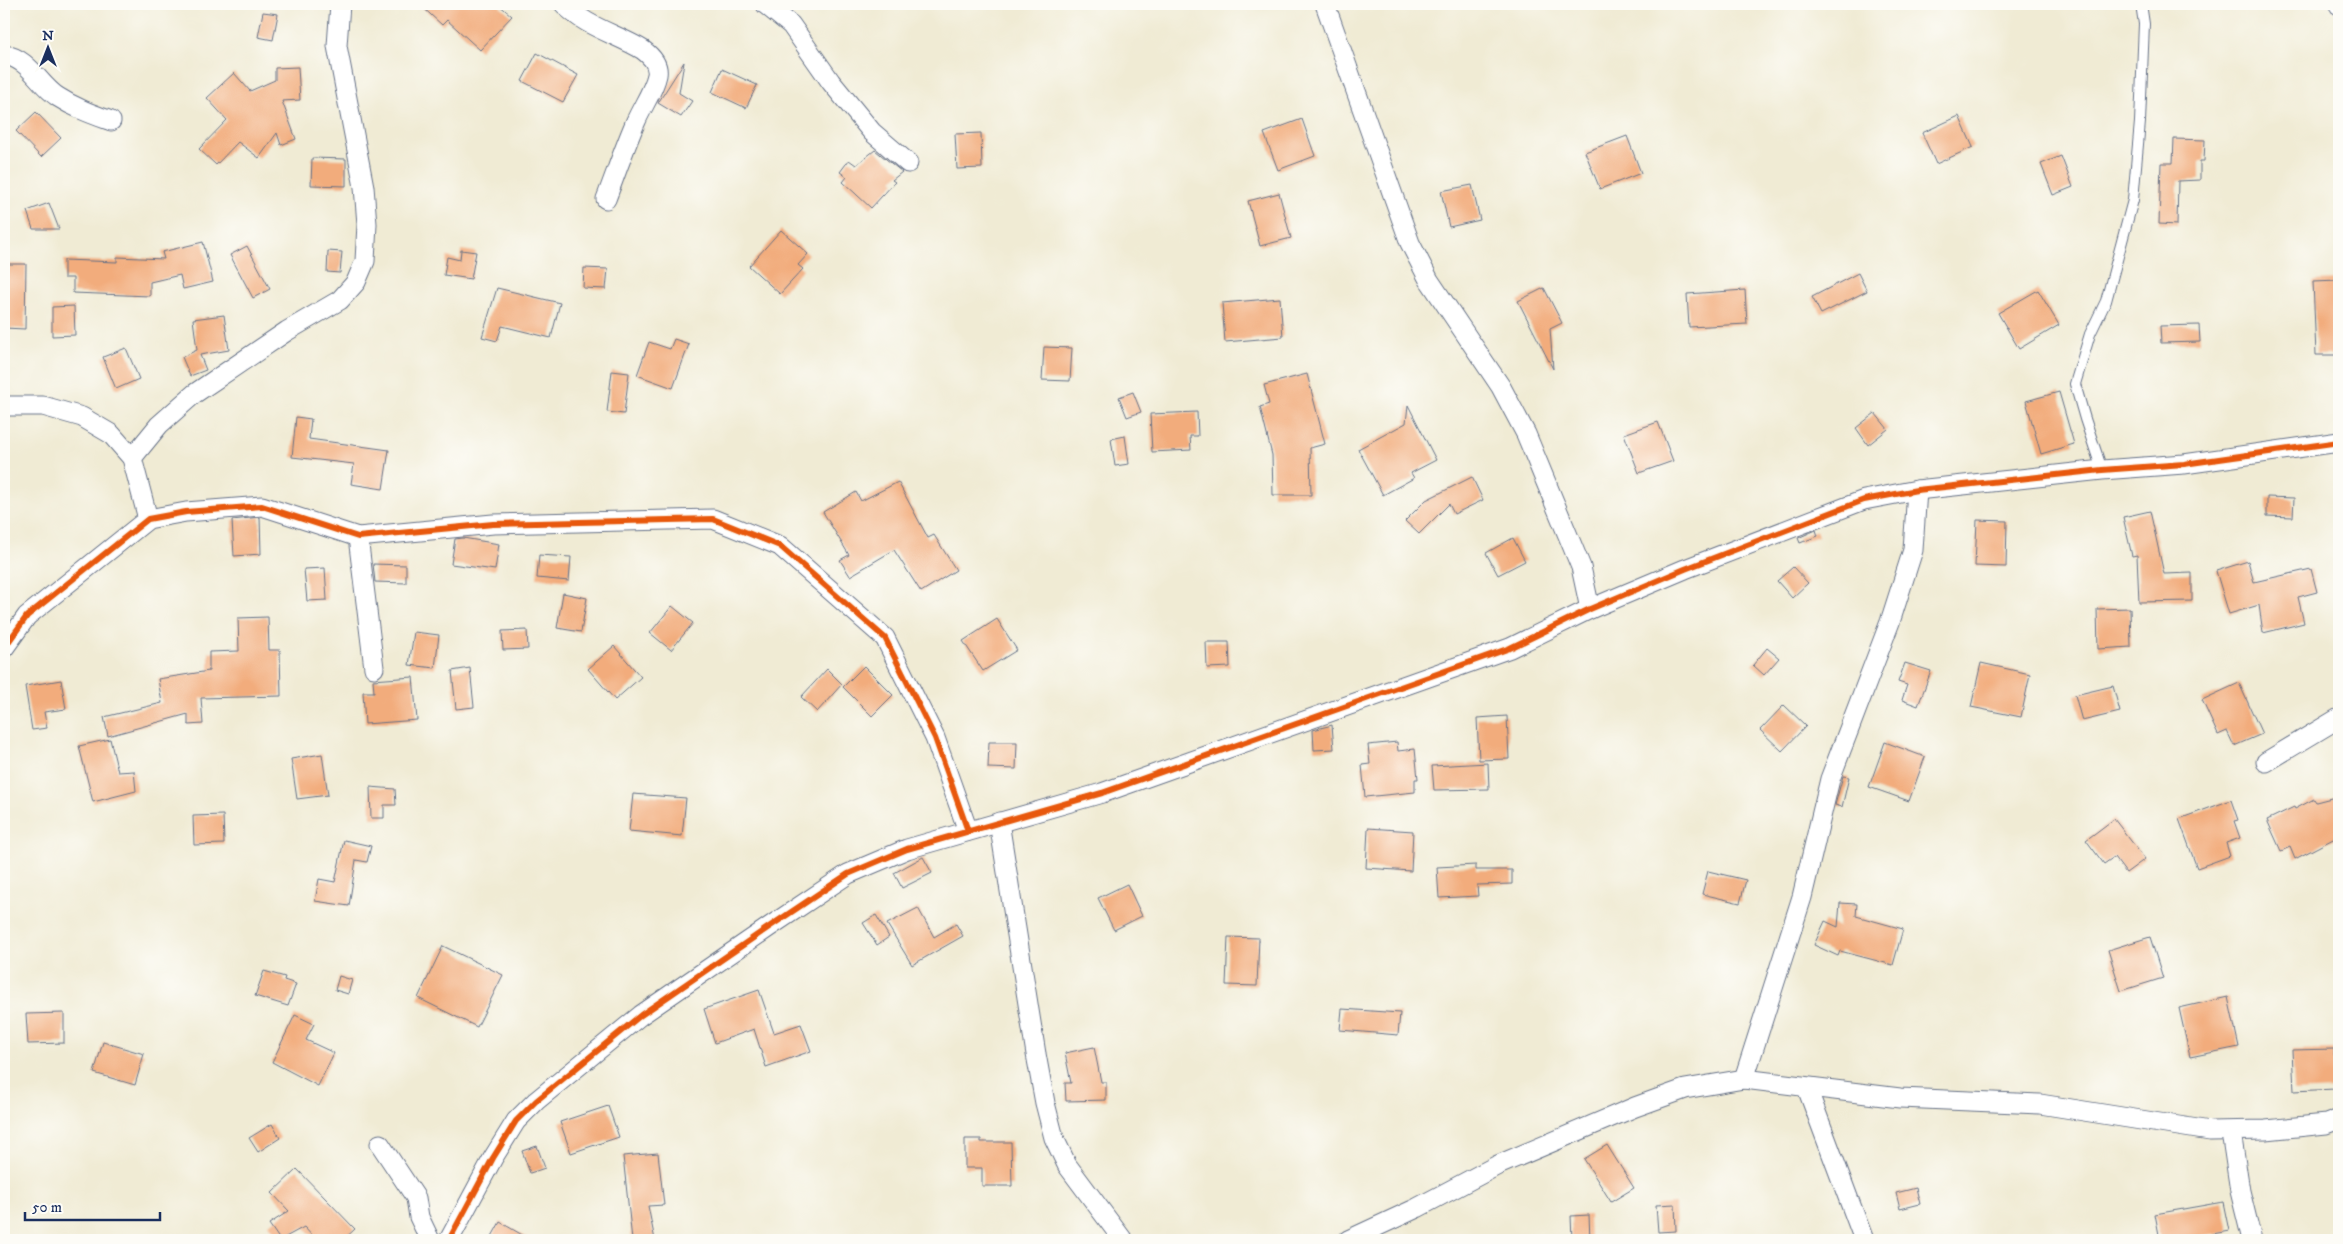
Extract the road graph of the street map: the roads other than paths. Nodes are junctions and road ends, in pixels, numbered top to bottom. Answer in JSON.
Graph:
{"nodes":[{"id":1,"x":340,"y":4,"type":"edge"},
{"id":2,"x":564,"y":4,"type":"edge"},
{"id":3,"x":765,"y":4,"type":"edge"},
{"id":4,"x":1325,"y":4,"type":"edge"},
{"id":5,"x":2141,"y":4,"type":"edge"},
{"id":6,"x":4,"y":55,"type":"edge"},
{"id":7,"x":111,"y":121,"type":"dead end"},
{"id":8,"x":908,"y":163,"type":"dead end"},
{"id":9,"x":606,"y":199,"type":"dead end"},
{"id":10,"x":4,"y":406,"type":"edge"},
{"id":11,"x":2339,"y":442,"type":"edge"},
{"id":12,"x":132,"y":458,"type":"junction"},
{"id":13,"x":2102,"y":470,"type":"junction"},
{"id":14,"x":1917,"y":490,"type":"junction"},
{"id":15,"x":148,"y":519,"type":"junction"},
{"id":16,"x":358,"y":537,"type":"junction"},
{"id":17,"x":1590,"y":609,"type":"junction"},
{"id":18,"x":4,"y":648,"type":"edge"},
{"id":19,"x":374,"y":668,"type":"dead end"},
{"id":20,"x":2339,"y":718,"type":"edge"},
{"id":21,"x":2266,"y":762,"type":"dead end"},
{"id":22,"x":1000,"y":822,"type":"junction"},
{"id":23,"x":968,"y":831,"type":"junction"},
{"id":24,"x":1744,"y":1079,"type":"junction"},
{"id":25,"x":1807,"y":1088,"type":"junction"},
{"id":26,"x":2339,"y":1120,"type":"edge"},
{"id":27,"x":2232,"y":1132,"type":"junction"},
{"id":28,"x":380,"y":1144,"type":"dead end"},
{"id":29,"x":430,"y":1240,"type":"edge"},
{"id":30,"x":449,"y":1240,"type":"edge"},
{"id":31,"x":1124,"y":1240,"type":"edge"},
{"id":32,"x":1348,"y":1240,"type":"edge"},
{"id":33,"x":1864,"y":1240,"type":"edge"},
{"id":34,"x":2252,"y":1240,"type":"edge"}],
"edges":[{"from":1,"to":12,"type":"street"},
{"from":2,"to":9,"type":"street"},
{"from":3,"to":8,"type":"street"},
{"from":4,"to":17,"type":"street"},
{"from":5,"to":13,"type":"lane"},
{"from":6,"to":7,"type":"street"},
{"from":10,"to":12,"type":"street"},
{"from":11,"to":13,"type":"street"},
{"from":12,"to":15,"type":"street"},
{"from":13,"to":14,"type":"street"},
{"from":14,"to":17,"type":"street"},
{"from":14,"to":24,"type":"street"},
{"from":15,"to":16,"type":"street"},
{"from":15,"to":18,"type":"street"},
{"from":16,"to":19,"type":"street"},
{"from":16,"to":23,"type":"street"},
{"from":17,"to":22,"type":"street"},
{"from":20,"to":21,"type":"street"},
{"from":22,"to":23,"type":"street"},
{"from":22,"to":31,"type":"street"},
{"from":23,"to":30,"type":"street"},
{"from":24,"to":25,"type":"street"},
{"from":24,"to":32,"type":"street"},
{"from":25,"to":27,"type":"street"},
{"from":25,"to":33,"type":"street"},
{"from":26,"to":27,"type":"street"},
{"from":27,"to":34,"type":"street"},
{"from":28,"to":29,"type":"street"}]}
